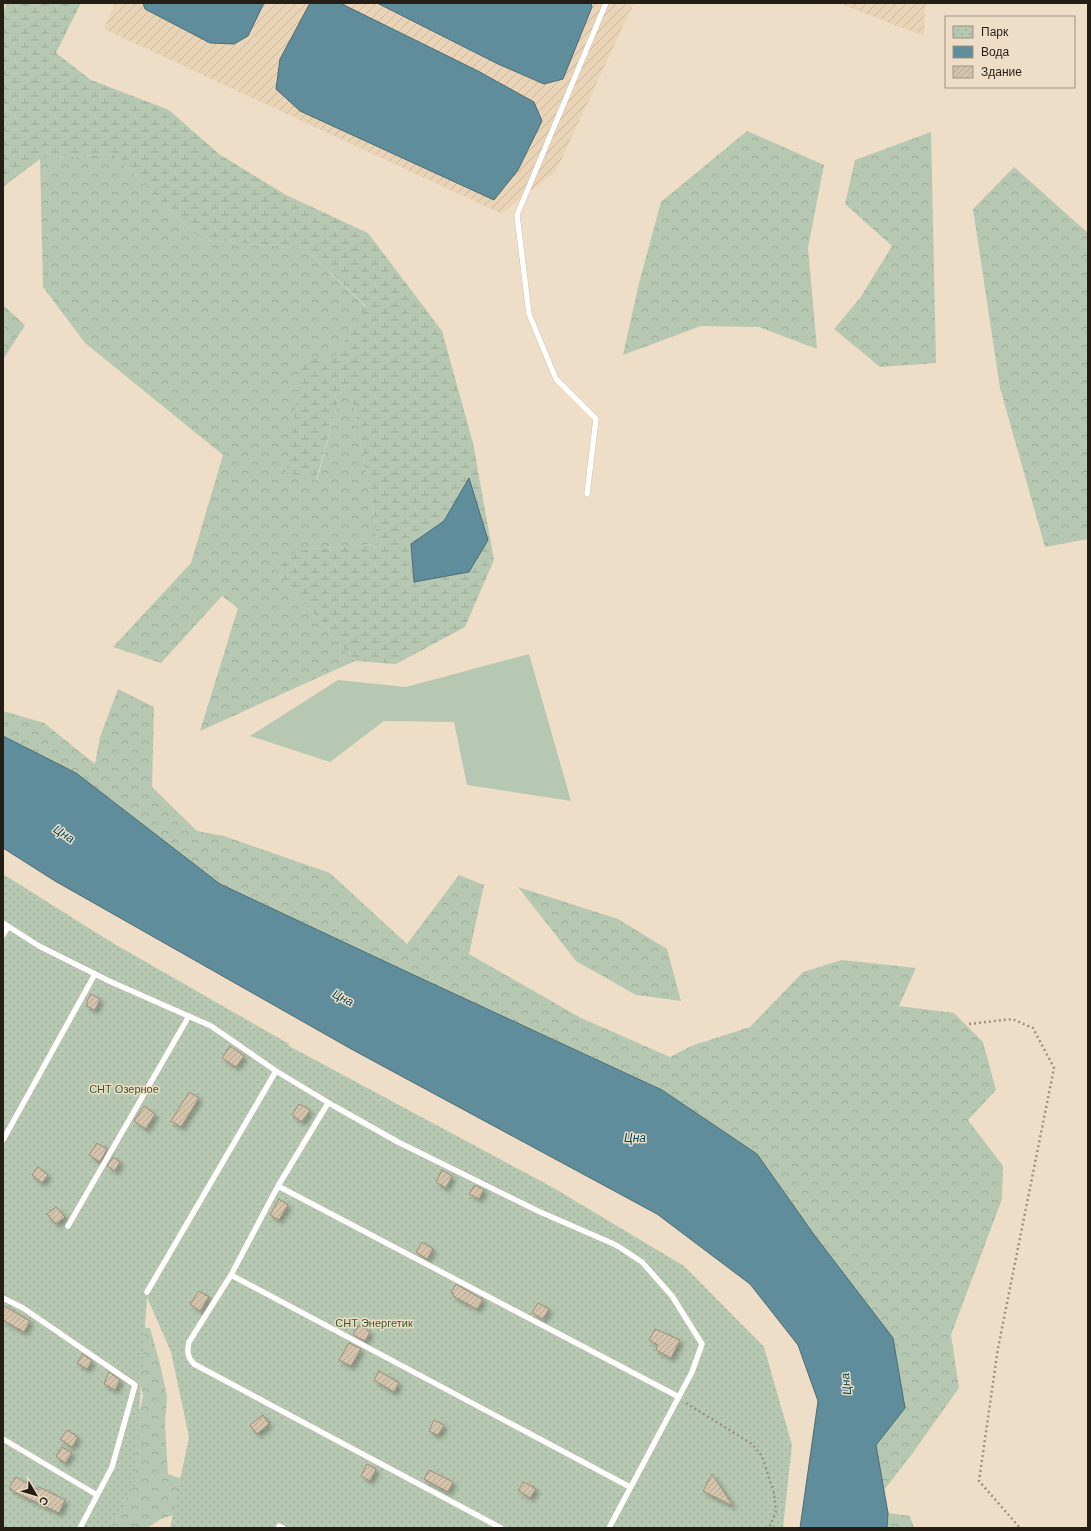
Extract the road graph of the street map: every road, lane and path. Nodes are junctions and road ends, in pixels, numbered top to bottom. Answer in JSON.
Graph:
{"nodes":[{"id":1,"x":606,"y":3,"type":"edge"},
{"id":2,"x":587,"y":494,"type":"dead end"},
{"id":3,"x":6,"y":925,"type":"edge"},
{"id":4,"x":3,"y":935,"type":"edge"},
{"id":5,"x":95,"y":974,"type":"junction"},
{"id":6,"x":189,"y":1016,"type":"junction"},
{"id":7,"x":969,"y":1024,"type":"dead end"},
{"id":8,"x":276,"y":1071,"type":"junction"},
{"id":9,"x":328,"y":1103,"type":"junction"},
{"id":10,"x":3,"y":1140,"type":"edge"},
{"id":11,"x":278,"y":1186,"type":"junction"},
{"id":12,"x":68,"y":1226,"type":"dead end"},
{"id":13,"x":231,"y":1274,"type":"junction"},
{"id":14,"x":147,"y":1292,"type":"dead end"},
{"id":15,"x":3,"y":1298,"type":"edge"},
{"id":16,"x":679,"y":1397,"type":"junction"},
{"id":17,"x":3,"y":1440,"type":"edge"},
{"id":18,"x":630,"y":1487,"type":"junction"},
{"id":19,"x":97,"y":1495,"type":"junction"},
{"id":20,"x":80,"y":1528,"type":"edge"},
{"id":21,"x":501,"y":1528,"type":"edge"},
{"id":22,"x":609,"y":1528,"type":"edge"},
{"id":23,"x":768,"y":1528,"type":"edge"},
{"id":24,"x":1020,"y":1528,"type":"edge"}],
"edges":[{"from":1,"to":2,"type":"lane"},
{"from":3,"to":4,"type":"lane"},
{"from":3,"to":5,"type":"lane"},
{"from":5,"to":6,"type":"lane"},
{"from":5,"to":10,"type":"lane"},
{"from":6,"to":8,"type":"lane"},
{"from":6,"to":12,"type":"lane"},
{"from":7,"to":24,"type":"path"},
{"from":8,"to":9,"type":"lane"},
{"from":8,"to":14,"type":"lane"},
{"from":9,"to":11,"type":"lane"},
{"from":9,"to":16,"type":"lane"},
{"from":11,"to":13,"type":"lane"},
{"from":11,"to":16,"type":"lane"},
{"from":13,"to":18,"type":"lane"},
{"from":13,"to":21,"type":"lane"},
{"from":15,"to":19,"type":"lane"},
{"from":16,"to":18,"type":"lane"},
{"from":16,"to":23,"type":"path"},
{"from":17,"to":19,"type":"lane"},
{"from":18,"to":22,"type":"lane"},
{"from":19,"to":20,"type":"lane"}]}
